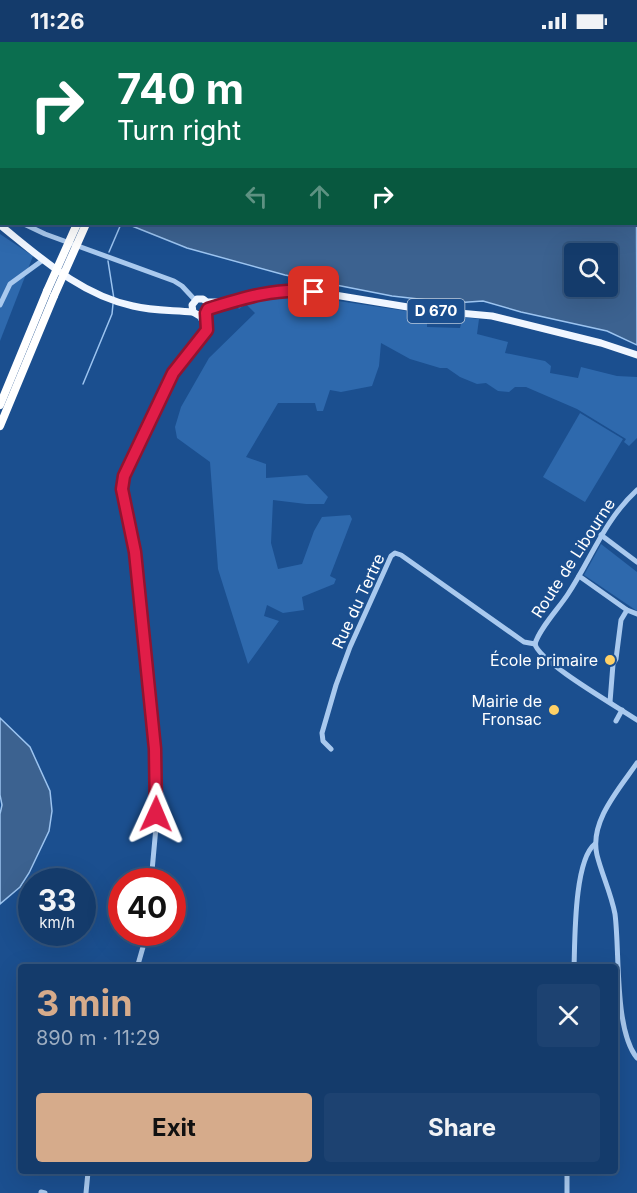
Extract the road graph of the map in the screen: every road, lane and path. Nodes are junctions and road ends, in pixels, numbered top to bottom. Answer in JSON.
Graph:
{"nodes":[{"id":1,"x":0,"y":225,"type":"edge"},
{"id":2,"x":26,"y":225,"type":"edge"},
{"id":3,"x":76,"y":225,"type":"edge"},
{"id":4,"x":85,"y":225,"type":"edge"},
{"id":5,"x":43,"y":260,"type":"junction"},
{"id":6,"x":51,"y":293,"type":"junction"},
{"id":7,"x":194,"y":301,"type":"junction"},
{"id":8,"x":0,"y":305,"type":"edge"},
{"id":9,"x":170,"y":310,"type":"junction"},
{"id":10,"x":202,"y":310,"type":"junction"},
{"id":11,"x":637,"y":355,"type":"edge"},
{"id":12,"x":0,"y":405,"type":"edge"},
{"id":13,"x":0,"y":426,"type":"edge"},
{"id":14,"x":637,"y":490,"type":"edge"},
{"id":15,"x":601,"y":535,"type":"junction"},
{"id":16,"x":637,"y":562,"type":"edge"},
{"id":17,"x":579,"y":576,"type":"junction"},
{"id":18,"x":627,"y":610,"type":"junction"},
{"id":19,"x":637,"y":614,"type":"edge"},
{"id":20,"x":535,"y":644,"type":"junction"},
{"id":21,"x":610,"y":702,"type":"junction"},
{"id":22,"x":622,"y":710,"type":"junction"},
{"id":23,"x":637,"y":720,"type":"edge"},
{"id":24,"x":616,"y":721,"type":"dead end"},
{"id":25,"x":331,"y":749,"type":"dead end"},
{"id":26,"x":637,"y":763,"type":"edge"},
{"id":27,"x":595,"y":843,"type":"junction"},
{"id":28,"x":152,"y":868,"type":"edge"},
{"id":29,"x":143,"y":946,"type":"edge"},
{"id":30,"x":138,"y":964,"type":"edge"},
{"id":31,"x":574,"y":964,"type":"edge"},
{"id":32,"x":637,"y":1058,"type":"edge"},
{"id":33,"x":88,"y":1174,"type":"edge"},
{"id":34,"x":567,"y":1174,"type":"edge"},
{"id":35,"x":86,"y":1193,"type":"edge"},
{"id":36,"x":567,"y":1193,"type":"edge"}],
"edges":[{"from":1,"to":5,"type":"main road","number":"D 670"},
{"from":2,"to":7,"type":"street"},
{"from":3,"to":6,"type":"highway","bridge":true},
{"from":4,"to":6,"type":"highway","bridge":true},
{"from":5,"to":8,"type":"street"},
{"from":5,"to":9,"type":"main road","number":"D 670"},
{"from":6,"to":12,"type":"highway"},
{"from":6,"to":13,"type":"highway"},
{"from":7,"to":9,"type":"main road","number":"D 670"},
{"from":7,"to":10,"type":"main road"},
{"from":7,"to":10,"type":"main road"},
{"from":9,"to":10,"type":"main road","number":"D 670"},
{"from":10,"to":11,"type":"main road","number":"D 670"},
{"from":10,"to":28,"type":"street"},
{"from":14,"to":15,"type":"street","name":"Route de Libourne"},
{"from":15,"to":16,"type":"street"},
{"from":15,"to":17,"type":"street","name":"Route de Libourne"},
{"from":17,"to":18,"type":"street"},
{"from":17,"to":20,"type":"street","name":"Route de Libourne"},
{"from":18,"to":19,"type":"street"},
{"from":18,"to":21,"type":"street"},
{"from":20,"to":21,"type":"street"},
{"from":20,"to":25,"type":"street","name":"Rue du Tertre"},
{"from":21,"to":22,"type":"street"},
{"from":22,"to":23,"type":"street"},
{"from":22,"to":24,"type":"street"},
{"from":26,"to":27,"type":"street"},
{"from":27,"to":31,"type":"street"},
{"from":27,"to":32,"type":"street"},
{"from":29,"to":30,"type":"street"},
{"from":33,"to":35,"type":"street"},
{"from":34,"to":36,"type":"street"}]}
